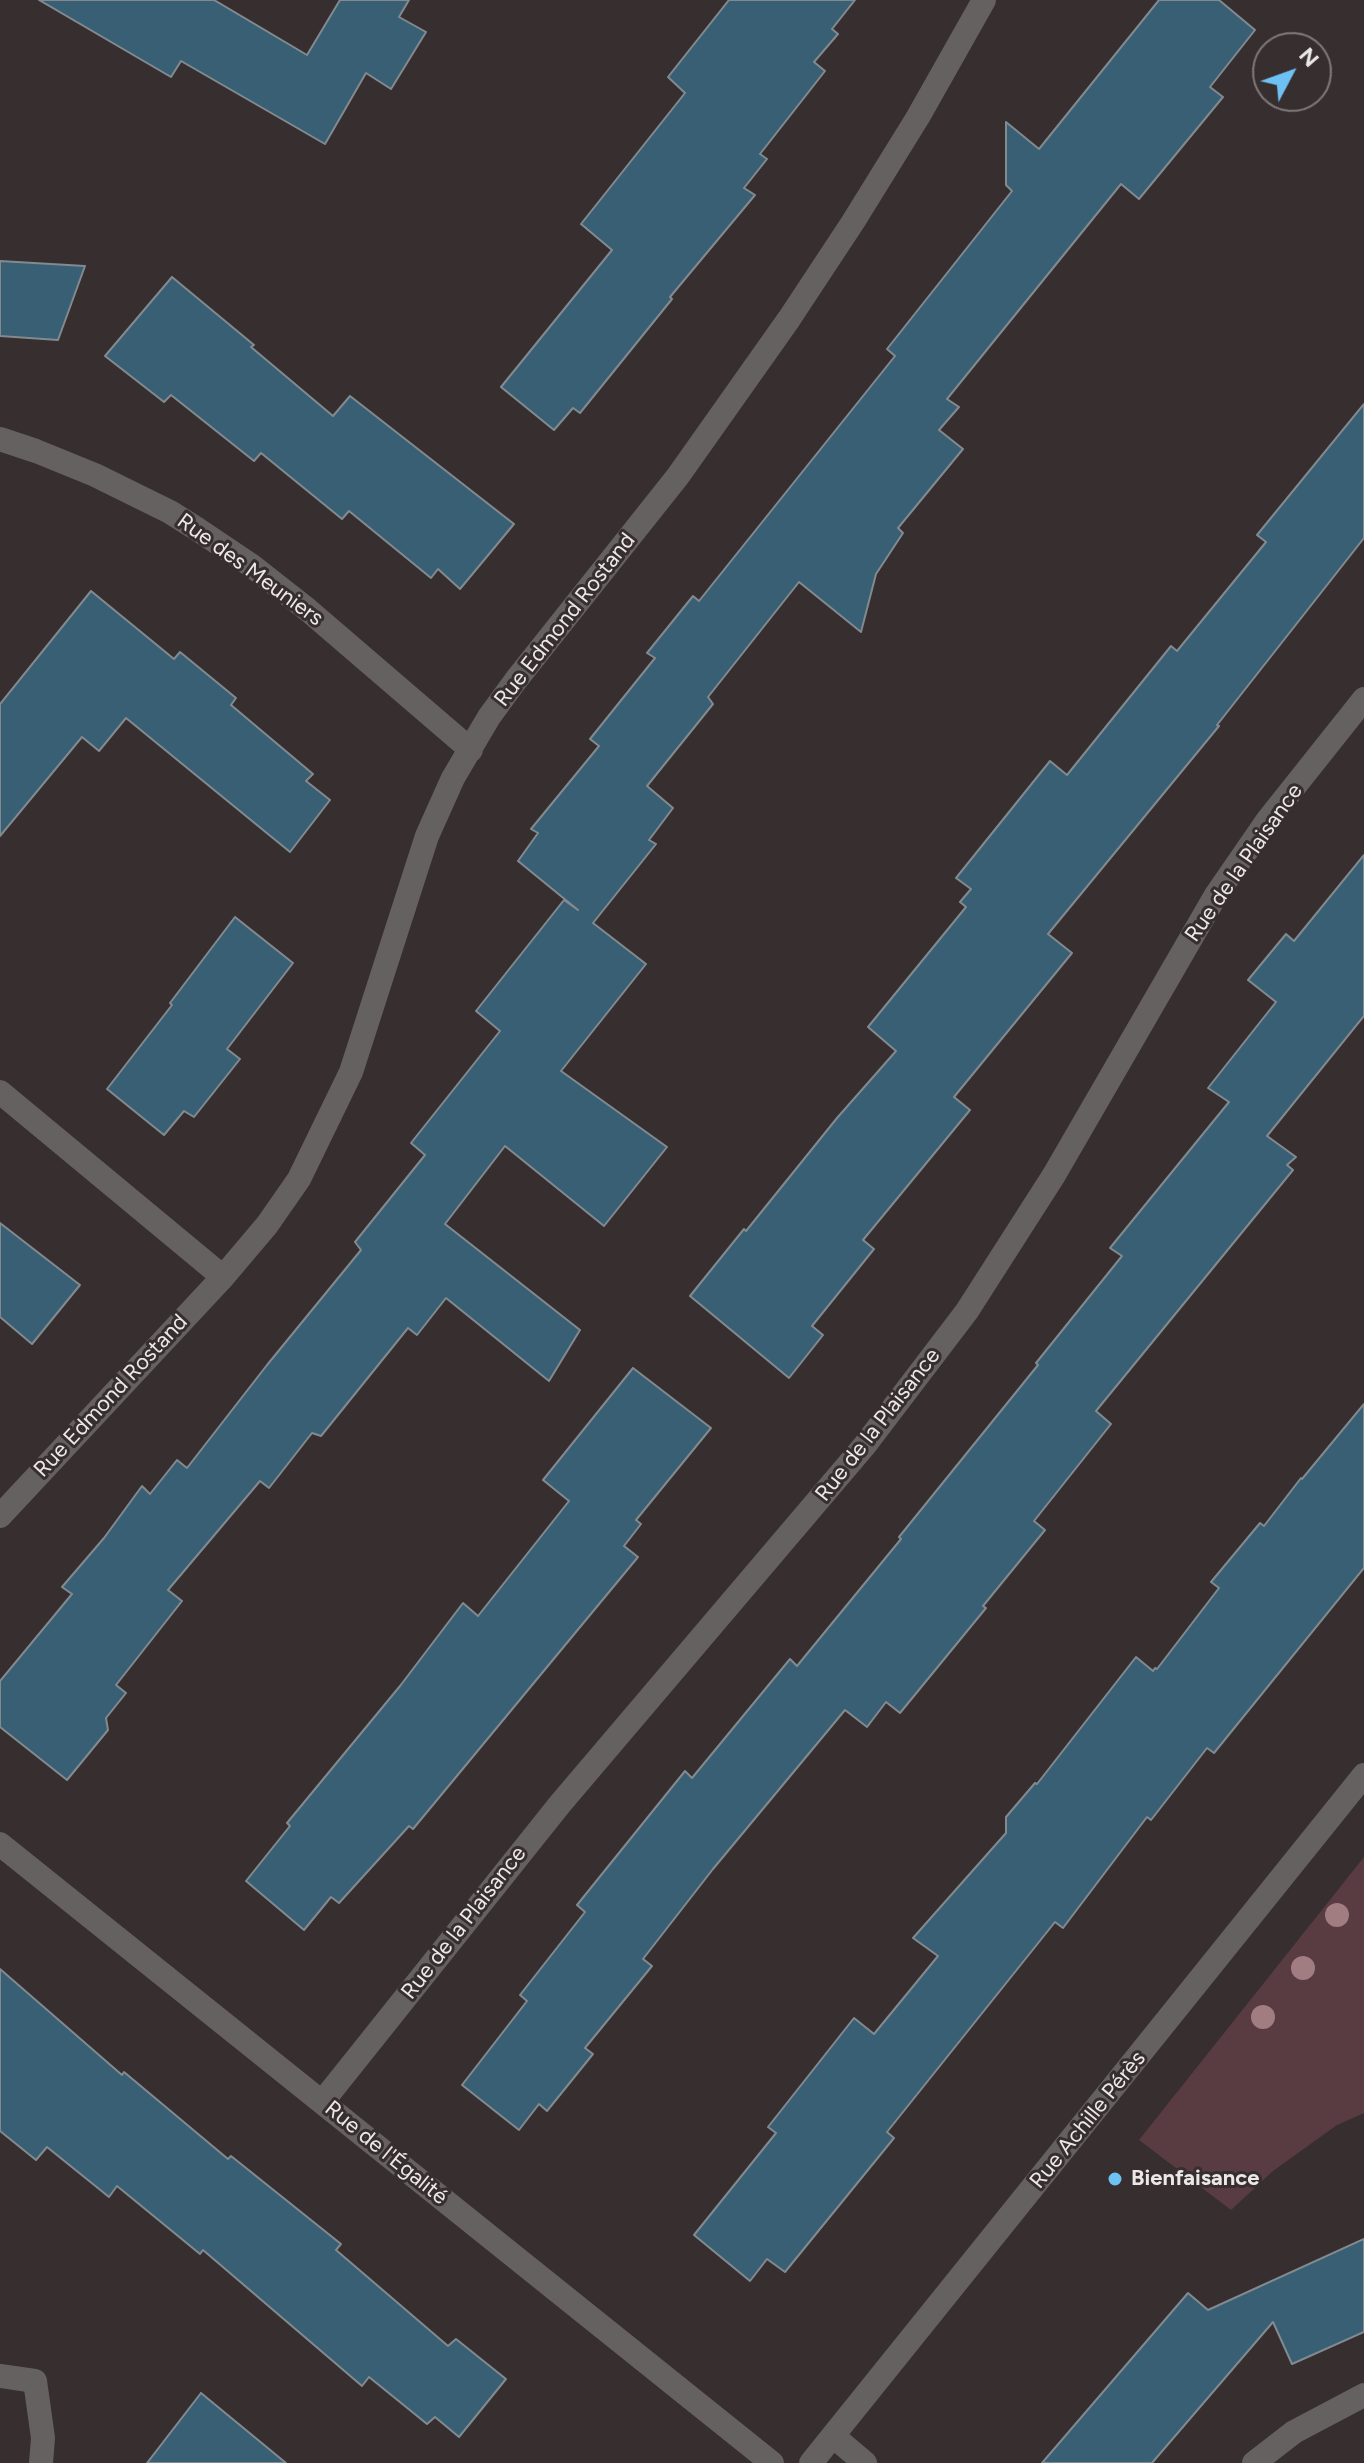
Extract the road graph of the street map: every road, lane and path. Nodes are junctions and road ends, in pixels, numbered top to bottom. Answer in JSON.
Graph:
{"nodes":[{"id":1,"x":984,"y":0,"type":"edge"},
{"id":2,"x":0,"y":439,"type":"edge"},
{"id":3,"x":1364,"y":699,"type":"edge"},
{"id":4,"x":471,"y":750,"type":"junction"},
{"id":5,"x":0,"y":1092,"type":"edge"},
{"id":6,"x":223,"y":1277,"type":"junction"},
{"id":7,"x":0,"y":1516,"type":"edge"},
{"id":8,"x":1364,"y":1775,"type":"edge"},
{"id":9,"x":0,"y":1844,"type":"edge"},
{"id":10,"x":323,"y":2101,"type":"junction"},
{"id":11,"x":0,"y":2376,"type":"edge"},
{"id":12,"x":1364,"y":2395,"type":"edge"},
{"id":13,"x":833,"y":2436,"type":"junction"},
{"id":14,"x":41,"y":2463,"type":"edge"},
{"id":15,"x":772,"y":2463,"type":"edge"},
{"id":16,"x":811,"y":2463,"type":"edge"},
{"id":17,"x":865,"y":2463,"type":"edge"},
{"id":18,"x":1254,"y":2463,"type":"edge"}],
"edges":[{"from":1,"to":4,"type":"street","name":"Rue Edmond Rostand"},
{"from":2,"to":4,"type":"street","name":"Rue des Meuniers"},
{"from":3,"to":10,"type":"street","name":"Rue de la Plaisance"},
{"from":4,"to":6,"type":"street","name":"Rue Edmond Rostand"},
{"from":5,"to":6,"type":"street"},
{"from":6,"to":7,"type":"street","name":"Rue Edmond Rostand"},
{"from":8,"to":13,"type":"street","name":"Rue Achille Pérès"},
{"from":9,"to":10,"type":"street","name":"Rue de l'Égalité"},
{"from":10,"to":15,"type":"street","name":"Rue de l'Égalité"},
{"from":11,"to":14,"type":"street"},
{"from":12,"to":18,"type":"street"},
{"from":13,"to":16,"type":"street","name":"Rue Achille Pérès"},
{"from":13,"to":17,"type":"street"}]}
